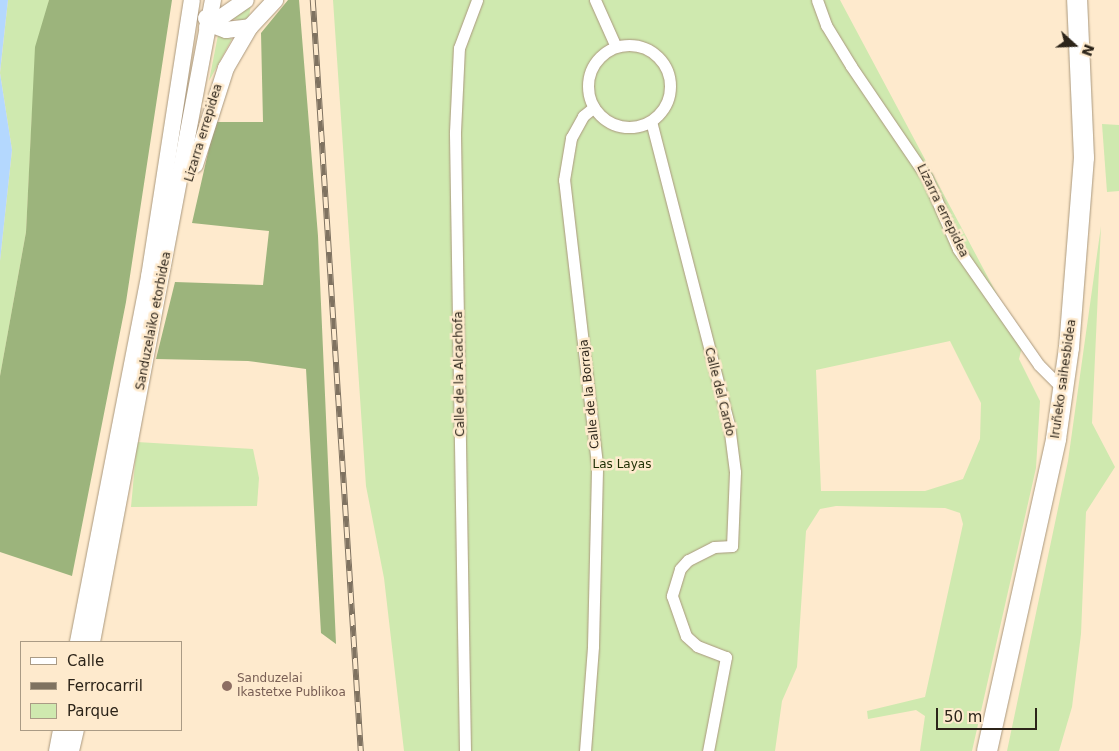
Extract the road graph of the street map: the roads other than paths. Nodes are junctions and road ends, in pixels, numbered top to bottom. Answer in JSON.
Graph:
{"nodes":[{"id":1,"x":192,"y":0,"type":"edge"},
{"id":2,"x":199,"y":0,"type":"edge"},
{"id":3,"x":213,"y":0,"type":"edge"},
{"id":4,"x":246,"y":0,"type":"edge"},
{"id":5,"x":257,"y":0,"type":"edge"},
{"id":6,"x":275,"y":0,"type":"edge"},
{"id":7,"x":477,"y":0,"type":"edge"},
{"id":8,"x":596,"y":0,"type":"edge"},
{"id":9,"x":817,"y":0,"type":"edge"},
{"id":10,"x":1077,"y":0,"type":"edge"},
{"id":11,"x":255,"y":22,"type":"junction"},
{"id":12,"x":210,"y":24,"type":"junction"},
{"id":13,"x":616,"y":47,"type":"junction"},
{"id":14,"x":594,"y":107,"type":"junction"},
{"id":15,"x":651,"y":121,"type":"junction"},
{"id":16,"x":168,"y":210,"type":"junction"},
{"id":17,"x":1063,"y":389,"type":"junction"},
{"id":18,"x":78,"y":641,"type":"edge"},
{"id":19,"x":92,"y":641,"type":"edge"},
{"id":20,"x":61,"y":731,"type":"edge"},
{"id":21,"x":76,"y":731,"type":"edge"},
{"id":22,"x":57,"y":751,"type":"edge"},
{"id":23,"x":71,"y":751,"type":"edge"},
{"id":24,"x":465,"y":751,"type":"edge"},
{"id":25,"x":585,"y":751,"type":"edge"},
{"id":26,"x":708,"y":751,"type":"edge"},
{"id":27,"x":987,"y":751,"type":"edge"}],
"edges":[{"from":1,"to":16,"type":"main road","name":"Sanduzelaiko etorbidea"},
{"from":2,"to":12,"type":"main road"},
{"from":3,"to":12,"type":"main road","name":"Sanduzelaiko etorbidea"},
{"from":4,"to":12,"type":"main road"},
{"from":5,"to":11,"type":"main road"},
{"from":6,"to":11,"type":"main road","name":"Lizarra errepidea"},
{"from":7,"to":24,"type":"street","name":"Calle de la Alcachofa"},
{"from":8,"to":13,"type":"street"},
{"from":9,"to":17,"type":"street","name":"Lizarra errepidea"},
{"from":10,"to":17,"type":"highway","name":"Iruñeko saihesbidea"},
{"from":11,"to":12,"type":"main road"},
{"from":11,"to":16,"type":"main road","name":"Lizarra errepidea"},
{"from":12,"to":16,"type":"main road","name":"Sanduzelaiko etorbidea"},
{"from":13,"to":14,"type":"street"},
{"from":13,"to":15,"type":"street"},
{"from":14,"to":15,"type":"street"},
{"from":14,"to":25,"type":"street","name":"Calle de la Borraja"},
{"from":15,"to":26,"type":"street","name":"Calle del Cardo"},
{"from":16,"to":18,"type":"main road","name":"Sanduzelaiko etorbidea"},
{"from":16,"to":19,"type":"main road","name":"Sanduzelaiko etorbidea"},
{"from":17,"to":27,"type":"highway","name":"Iruñeko saihesbidea"},
{"from":20,"to":22,"type":"main road"},
{"from":21,"to":23,"type":"main road"}]}
